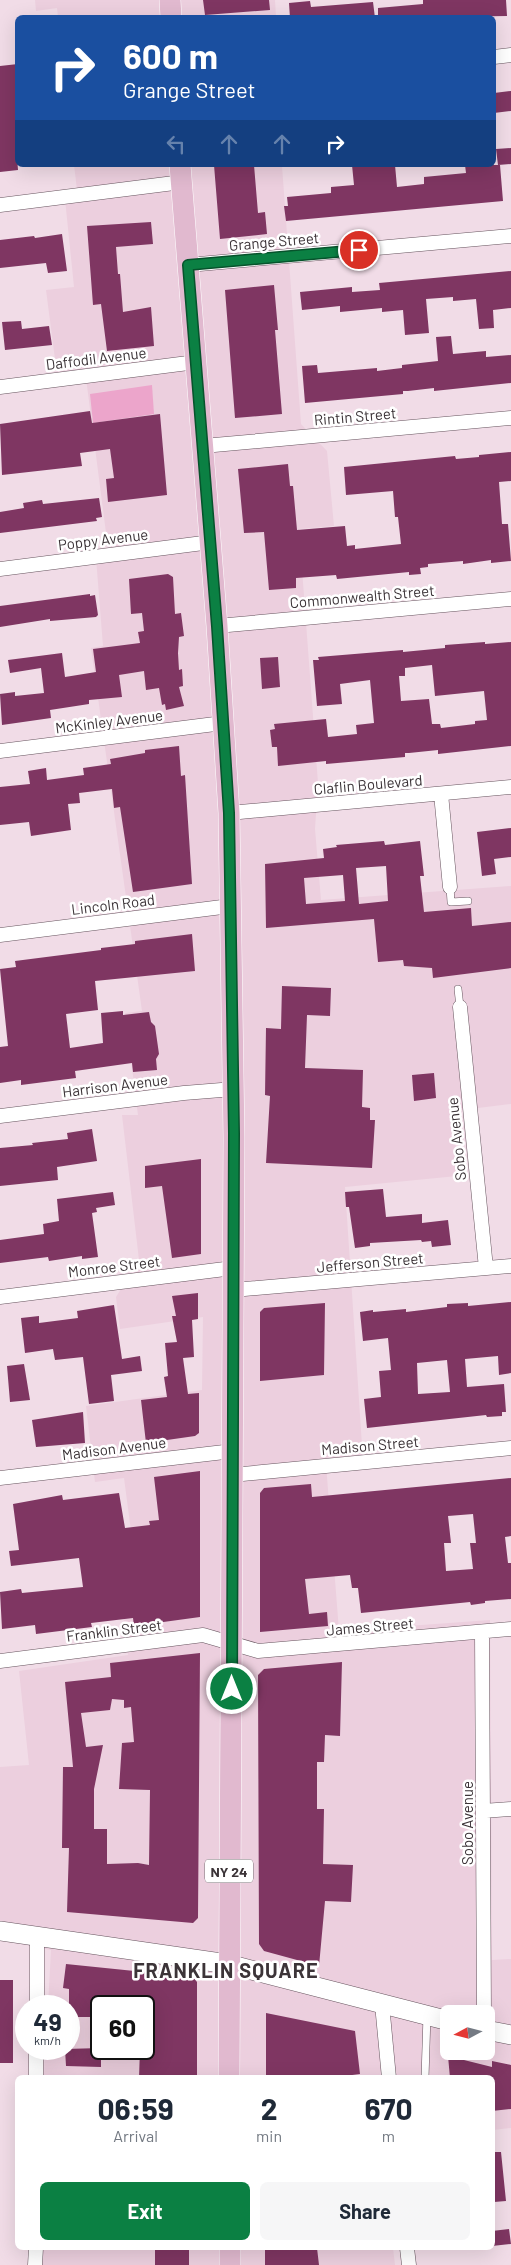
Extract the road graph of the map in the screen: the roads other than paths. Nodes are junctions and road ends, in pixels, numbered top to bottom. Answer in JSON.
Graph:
{"nodes":[{"id":1,"x":170,"y":0,"type":"edge"},
{"id":2,"x":171,"y":15,"type":"edge"},
{"id":3,"x":511,"y":55,"type":"edge"},
{"id":4,"x":496,"y":57,"type":"edge"},
{"id":5,"x":181,"y":174,"type":"edge"},
{"id":6,"x":0,"y":205,"type":"edge"},
{"id":7,"x":511,"y":236,"type":"edge"},
{"id":8,"x":188,"y":265,"type":"junction"},
{"id":9,"x":196,"y":362,"type":"junction"},
{"id":10,"x":0,"y":387,"type":"edge"},
{"id":11,"x":511,"y":418,"type":"edge"},
{"id":12,"x":203,"y":446,"type":"junction"},
{"id":13,"x":210,"y":542,"type":"junction"},
{"id":14,"x":0,"y":569,"type":"edge"},
{"id":15,"x":511,"y":599,"type":"edge"},
{"id":16,"x":217,"y":626,"type":"junction"},
{"id":17,"x":223,"y":723,"type":"junction"},
{"id":18,"x":0,"y":751,"type":"edge"},
{"id":19,"x":511,"y":787,"type":"edge"},
{"id":20,"x":441,"y":794,"type":"junction"},
{"id":21,"x":229,"y":813,"type":"junction"},
{"id":22,"x":450,"y":887,"type":"joint"},
{"id":23,"x":468,"y":900,"type":"dead end"},
{"id":24,"x":230,"y":906,"type":"junction"},
{"id":25,"x":0,"y":935,"type":"edge"},
{"id":26,"x":458,"y":989,"type":"dead end"},
{"id":27,"x":460,"y":1007,"type":"joint"},
{"id":28,"x":234,"y":1089,"type":"junction"},
{"id":29,"x":0,"y":1116,"type":"edge"},
{"id":30,"x":511,"y":1266,"type":"edge"},
{"id":31,"x":233,"y":1268,"type":"junction"},
{"id":32,"x":486,"y":1268,"type":"junction"},
{"id":33,"x":233,"y":1290,"type":"junction"},
{"id":34,"x":0,"y":1297,"type":"edge"},
{"id":35,"x":511,"y":1448,"type":"edge"},
{"id":36,"x":232,"y":1451,"type":"junction"},
{"id":37,"x":232,"y":1475,"type":"junction"},
{"id":38,"x":0,"y":1478,"type":"edge"},
{"id":39,"x":511,"y":1629,"type":"edge"},
{"id":40,"x":482,"y":1632,"type":"junction"},
{"id":41,"x":232,"y":1644,"type":"junction"},
{"id":42,"x":0,"y":1661,"type":"edge"},
{"id":43,"x":511,"y":1809,"type":"edge"},
{"id":44,"x":483,"y":1811,"type":"junction"},
{"id":45,"x":0,"y":1931,"type":"edge"},
{"id":46,"x":37,"y":1936,"type":"junction"},
{"id":47,"x":228,"y":1964,"type":"junction"},
{"id":48,"x":37,"y":1995,"type":"edge"},
{"id":49,"x":382,"y":2004,"type":"junction"},
{"id":50,"x":484,"y":2005,"type":"edge"},
{"id":51,"x":427,"y":2016,"type":"junction"},
{"id":52,"x":440,"y":2019,"type":"edge"},
{"id":53,"x":495,"y":2032,"type":"edge"},
{"id":54,"x":511,"y":2035,"type":"edge"},
{"id":55,"x":36,"y":2060,"type":"edge"},
{"id":56,"x":36,"y":2075,"type":"edge"},
{"id":57,"x":229,"y":2075,"type":"edge"},
{"id":58,"x":389,"y":2075,"type":"edge"},
{"id":59,"x":425,"y":2075,"type":"edge"},
{"id":60,"x":36,"y":2250,"type":"edge"},
{"id":61,"x":230,"y":2250,"type":"edge"},
{"id":62,"x":408,"y":2250,"type":"edge"},
{"id":63,"x":36,"y":2265,"type":"edge"},
{"id":64,"x":230,"y":2265,"type":"edge"},
{"id":65,"x":409,"y":2265,"type":"edge"}],
"edges":[{"from":1,"to":2,"type":"main road"},
{"from":3,"to":4,"type":"street"},
{"from":5,"to":6,"type":"street"},
{"from":5,"to":8,"type":"main road","number":"NY 24"},
{"from":7,"to":8,"type":"street","name":"Grange Street"},
{"from":8,"to":9,"type":"main road","number":"NY 24"},
{"from":9,"to":10,"type":"street","name":"Daffodil Avenue"},
{"from":9,"to":12,"type":"main road","number":"NY 24"},
{"from":11,"to":12,"type":"street","name":"Rintin Street"},
{"from":12,"to":13,"type":"main road","number":"NY 24"},
{"from":13,"to":14,"type":"street","name":"Poppy Avenue"},
{"from":13,"to":16,"type":"main road","number":"NY 24"},
{"from":15,"to":16,"type":"street","name":"Commonwealth Street"},
{"from":16,"to":17,"type":"main road","number":"NY 24"},
{"from":17,"to":18,"type":"street","name":"McKinley Avenue"},
{"from":17,"to":21,"type":"main road","number":"NY 24"},
{"from":19,"to":20,"type":"street","name":"Claflin Boulevard"},
{"from":20,"to":21,"type":"street","name":"Claflin Boulevard"},
{"from":20,"to":22,"type":"street"},
{"from":21,"to":24,"type":"main road","number":"NY 24"},
{"from":22,"to":23,"type":"lane"},
{"from":24,"to":25,"type":"street","name":"Lincoln Road"},
{"from":24,"to":28,"type":"main road","number":"NY 24"},
{"from":26,"to":27,"type":"lane"},
{"from":27,"to":32,"type":"street","name":"Sobo Avenue"},
{"from":28,"to":29,"type":"street","name":"Harrison Avenue"},
{"from":28,"to":31,"type":"main road","number":"NY 24"},
{"from":30,"to":32,"type":"street","name":"Jefferson Street"},
{"from":31,"to":33,"type":"main road","number":"NY 24"},
{"from":31,"to":34,"type":"street","name":"Monroe Street"},
{"from":32,"to":33,"type":"street","name":"Jefferson Street"},
{"from":33,"to":36,"type":"main road","number":"NY 24"},
{"from":35,"to":37,"type":"street","name":"Madison Street"},
{"from":36,"to":37,"type":"main road","number":"NY 24"},
{"from":36,"to":38,"type":"street","name":"Madison Avenue"},
{"from":37,"to":41,"type":"main road","number":"NY 24"},
{"from":39,"to":40,"type":"street","name":"James Street"},
{"from":40,"to":41,"type":"street","name":"James Street"},
{"from":40,"to":44,"type":"street","name":"Sobo Avenue"},
{"from":41,"to":42,"type":"street","name":"Franklin Street"},
{"from":41,"to":47,"type":"main road","number":"NY 24"},
{"from":43,"to":44,"type":"street"},
{"from":44,"to":50,"type":"street","name":"Sobo Avenue"},
{"from":45,"to":46,"type":"main road"},
{"from":46,"to":47,"type":"main road"},
{"from":46,"to":48,"type":"street"},
{"from":47,"to":49,"type":"main road"},
{"from":47,"to":57,"type":"main road","number":"NY 24"},
{"from":49,"to":51,"type":"main road"},
{"from":49,"to":58,"type":"street"},
{"from":51,"to":52,"type":"main road"},
{"from":51,"to":59,"type":"lane"},
{"from":53,"to":54,"type":"main road"},
{"from":55,"to":56,"type":"street"},
{"from":60,"to":63,"type":"street"},
{"from":61,"to":64,"type":"main road"},
{"from":62,"to":65,"type":"street"}]}
